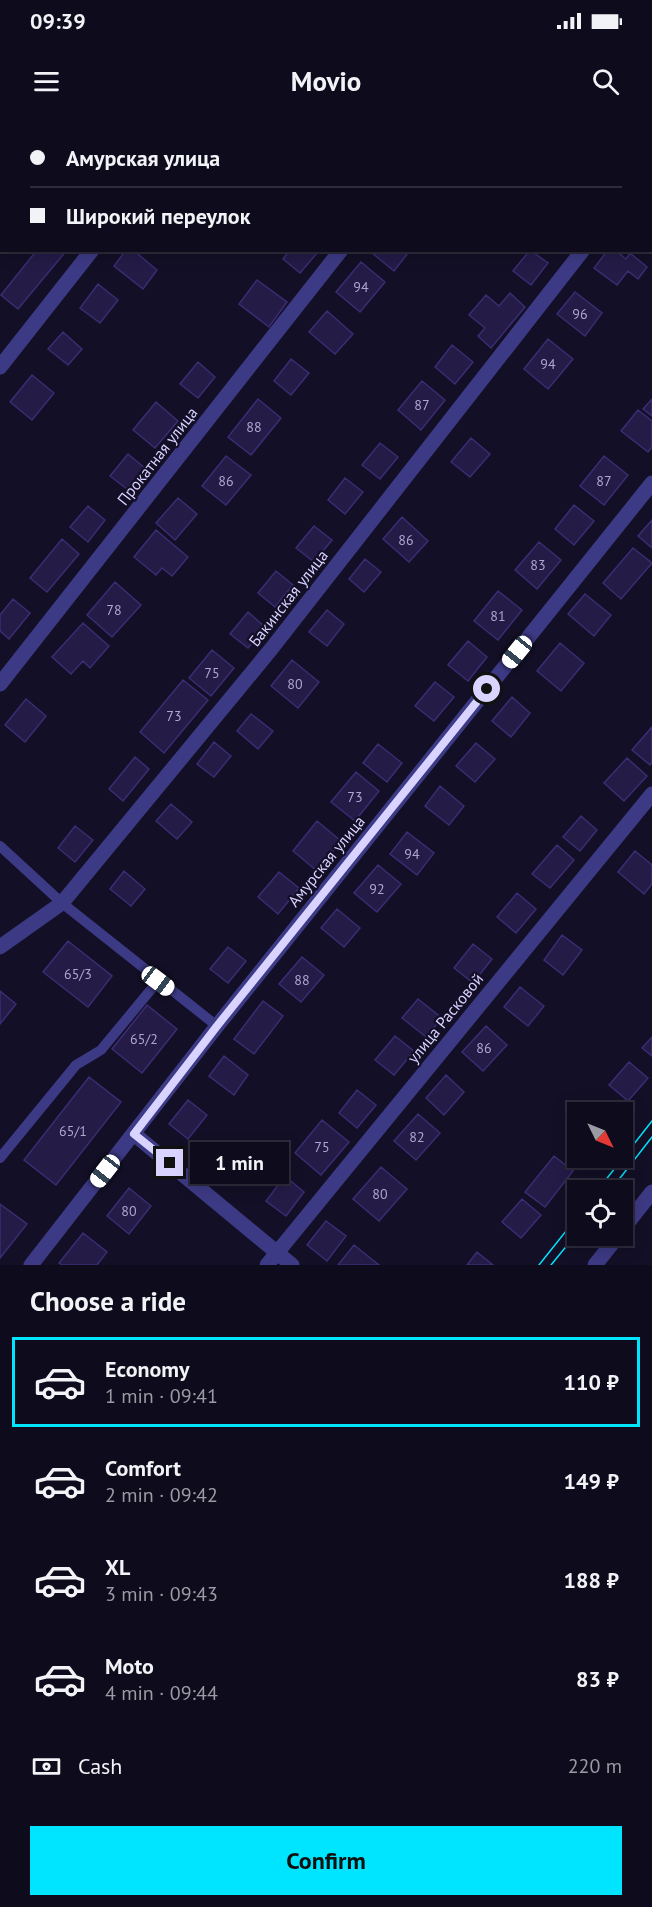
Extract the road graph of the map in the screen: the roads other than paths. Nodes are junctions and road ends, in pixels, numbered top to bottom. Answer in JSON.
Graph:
{"nodes":[{"id":1,"x":90,"y":252,"type":"edge"},
{"id":2,"x":339,"y":252,"type":"edge"},
{"id":3,"x":581,"y":252,"type":"edge"},
{"id":4,"x":0,"y":367,"type":"edge"},
{"id":5,"x":652,"y":483,"type":"edge"},
{"id":6,"x":0,"y":684,"type":"edge"},
{"id":7,"x":652,"y":794,"type":"edge"},
{"id":8,"x":0,"y":846,"type":"edge"},
{"id":9,"x":62,"y":903,"type":"junction"},
{"id":10,"x":0,"y":947,"type":"edge"},
{"id":11,"x":158,"y":981,"type":"junction"},
{"id":12,"x":217,"y":1026,"type":"junction"},
{"id":13,"x":134,"y":1134,"type":"junction"},
{"id":14,"x":0,"y":1158,"type":"edge"},
{"id":15,"x":652,"y":1192,"type":"edge"},
{"id":16,"x":633,"y":1216,"type":"edge"},
{"id":17,"x":610,"y":1246,"type":"edge"},
{"id":18,"x":276,"y":1252,"type":"junction"},
{"id":19,"x":31,"y":1265,"type":"edge"},
{"id":20,"x":267,"y":1265,"type":"edge"},
{"id":21,"x":292,"y":1265,"type":"edge"},
{"id":22,"x":595,"y":1265,"type":"edge"}],
"edges":[{"from":1,"to":4,"type":"street"},
{"from":2,"to":6,"type":"street","name":"Прокатная улица"},
{"from":3,"to":9,"type":"street","name":"Бакинская улица"},
{"from":5,"to":12,"type":"street","name":"Амурская улица"},
{"from":7,"to":18,"type":"street","name":"улица Расковой"},
{"from":8,"to":9,"type":"lane"},
{"from":9,"to":10,"type":"street","name":"Бакинская улица"},
{"from":9,"to":11,"type":"lane"},
{"from":11,"to":12,"type":"lane"},
{"from":11,"to":14,"type":"lane"},
{"from":12,"to":13,"type":"street","name":"Амурская улица"},
{"from":13,"to":18,"type":"street"},
{"from":13,"to":19,"type":"street","name":"Амурская улица"},
{"from":15,"to":16,"type":"street"},
{"from":17,"to":22,"type":"street"},
{"from":18,"to":20,"type":"street","name":"улица Расковой"},
{"from":18,"to":21,"type":"street"}]}
